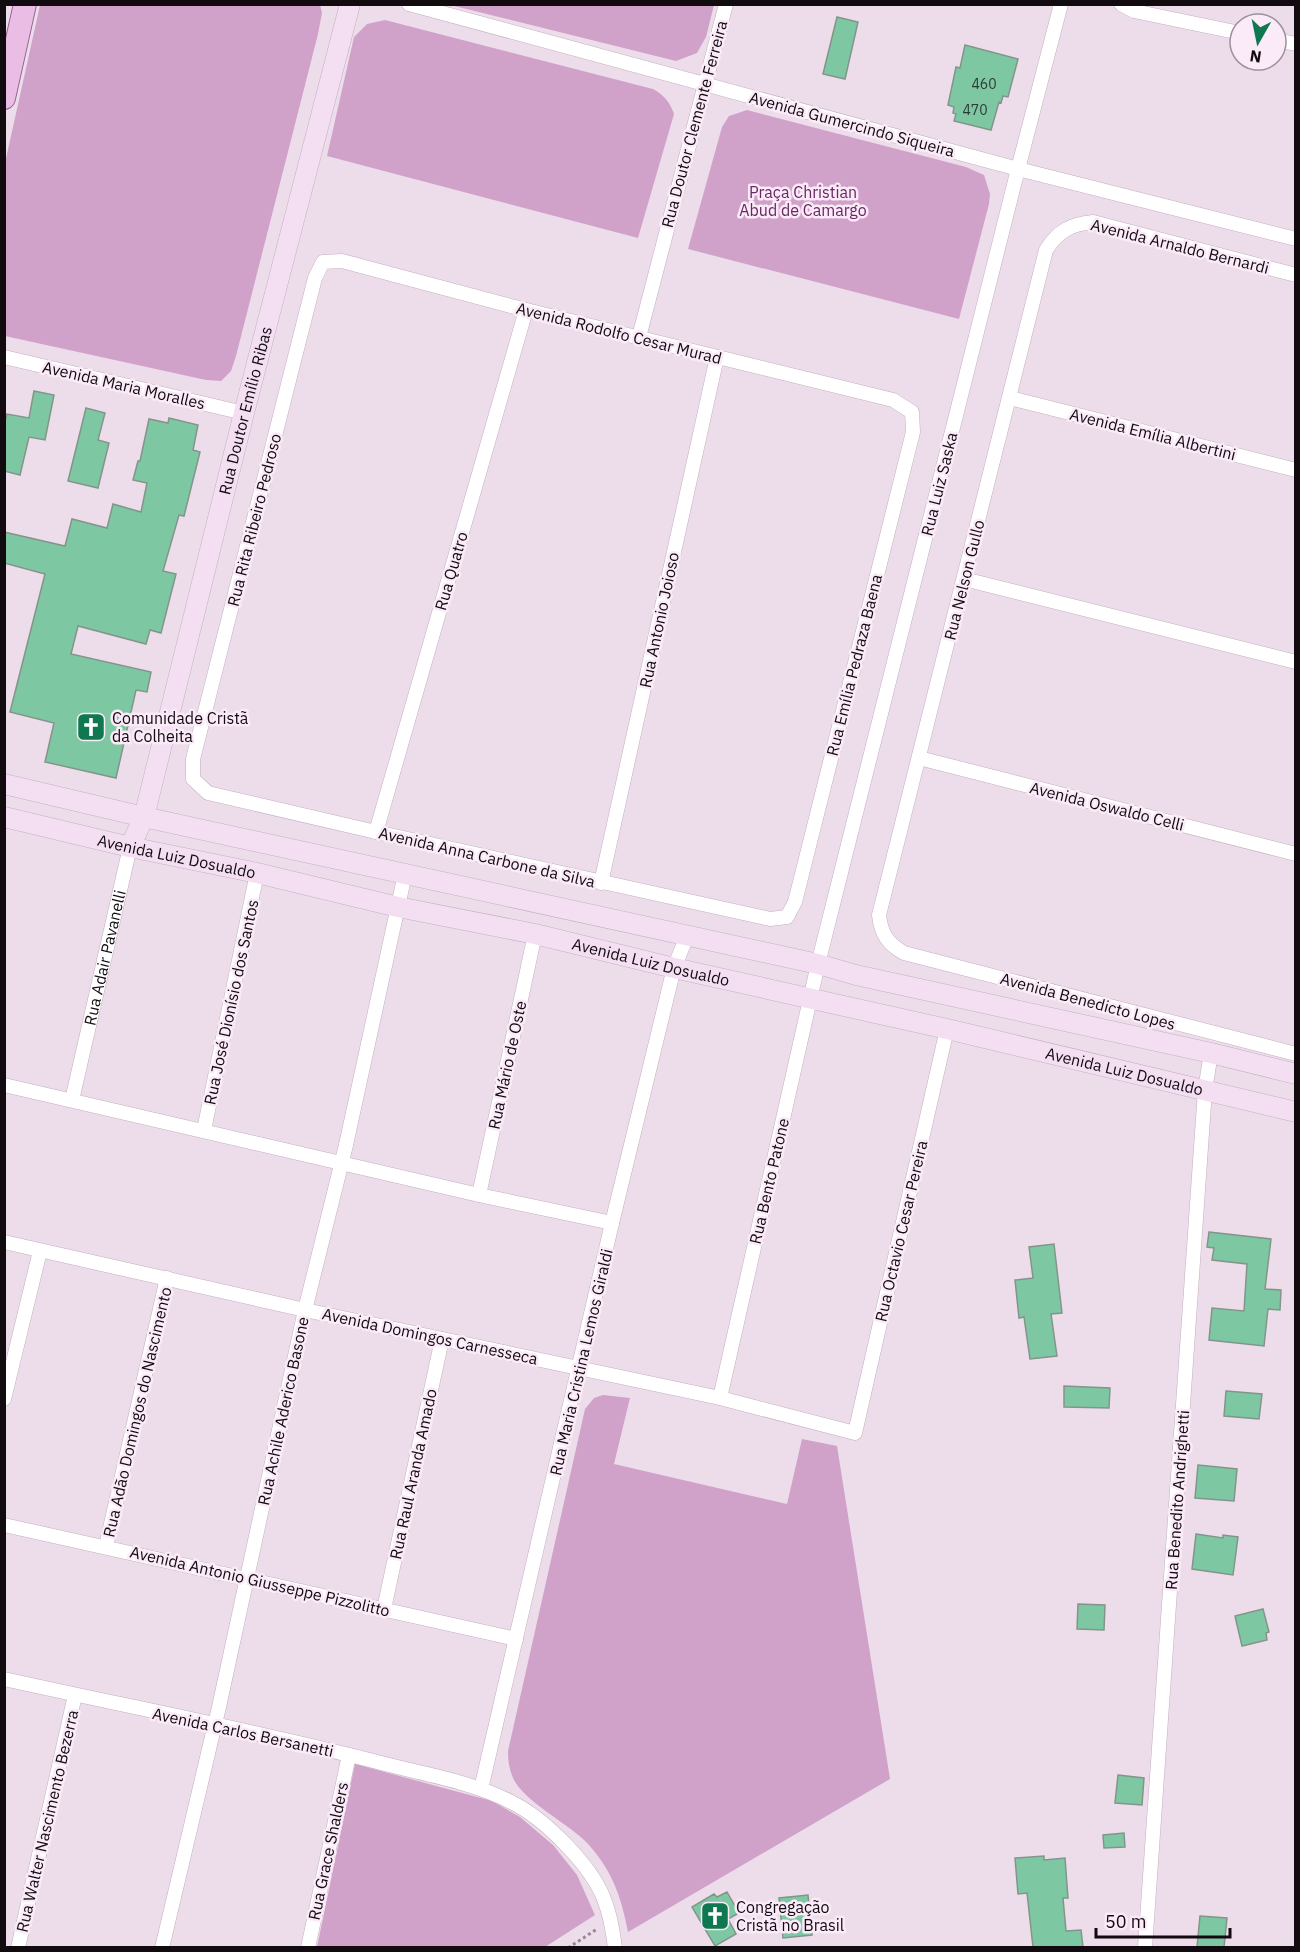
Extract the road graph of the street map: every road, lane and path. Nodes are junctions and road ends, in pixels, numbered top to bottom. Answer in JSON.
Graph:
{"nodes":[{"id":1,"x":26,"y":4,"type":"edge"},
{"id":2,"x":350,"y":4,"type":"edge"},
{"id":3,"x":409,"y":4,"type":"edge"},
{"id":4,"x":726,"y":4,"type":"edge"},
{"id":5,"x":1061,"y":4,"type":"edge"},
{"id":6,"x":1121,"y":4,"type":"edge"},
{"id":7,"x":1228,"y":31,"type":"edge"},
{"id":8,"x":705,"y":84,"type":"junction"},
{"id":9,"x":4,"y":98,"type":"edge"},
{"id":10,"x":1018,"y":169,"type":"junction"},
{"id":11,"x":1065,"y":228,"type":"joint"},
{"id":12,"x":1296,"y":239,"type":"edge"},
{"id":13,"x":323,"y":262,"type":"joint"},
{"id":14,"x":1296,"y":275,"type":"edge"},
{"id":15,"x":526,"y":310,"type":"junction"},
{"id":16,"x":639,"y":337,"type":"junction"},
{"id":17,"x":4,"y":357,"type":"edge"},
{"id":18,"x":717,"y":357,"type":"junction"},
{"id":19,"x":1010,"y":398,"type":"junction"},
{"id":20,"x":912,"y":412,"type":"joint"},
{"id":21,"x":244,"y":413,"type":"junction"},
{"id":22,"x":1296,"y":470,"type":"edge"},
{"id":23,"x":964,"y":579,"type":"junction"},
{"id":24,"x":1296,"y":662,"type":"edge"},
{"id":25,"x":919,"y":758,"type":"junction"},
{"id":26,"x":193,"y":779,"type":"joint"},
{"id":27,"x":4,"y":784,"type":"edge"},
{"id":28,"x":4,"y":817,"type":"edge"},
{"id":29,"x":144,"y":818,"type":"junction"},
{"id":30,"x":376,"y":832,"type":"junction"},
{"id":31,"x":130,"y":847,"type":"junction"},
{"id":32,"x":1296,"y":855,"type":"edge"},
{"id":33,"x":257,"y":873,"type":"junction"},
{"id":34,"x":405,"y":874,"type":"junction"},
{"id":35,"x":601,"y":883,"type":"junction"},
{"id":36,"x":398,"y":907,"type":"junction"},
{"id":37,"x":787,"y":917,"type":"joint"},
{"id":38,"x":535,"y":934,"type":"junction"},
{"id":39,"x":687,"y":936,"type":"junction"},
{"id":40,"x":885,"y":938,"type":"joint"},
{"id":41,"x":818,"y":964,"type":"junction"},
{"id":42,"x":674,"y":968,"type":"junction"},
{"id":43,"x":810,"y":999,"type":"junction"},
{"id":44,"x":947,"y":1029,"type":"junction"},
{"id":45,"x":1211,"y":1053,"type":"junction"},
{"id":46,"x":1296,"y":1054,"type":"edge"},
{"id":47,"x":1296,"y":1074,"type":"edge"},
{"id":48,"x":4,"y":1085,"type":"edge"},
{"id":49,"x":1205,"y":1090,"type":"junction"},
{"id":50,"x":72,"y":1100,"type":"junction"},
{"id":51,"x":1296,"y":1112,"type":"edge"},
{"id":52,"x":204,"y":1130,"type":"junction"},
{"id":53,"x":342,"y":1163,"type":"junction"},
{"id":54,"x":479,"y":1195,"type":"junction"},
{"id":55,"x":612,"y":1223,"type":"junction"},
{"id":56,"x":4,"y":1242,"type":"edge"},
{"id":57,"x":40,"y":1251,"type":"junction"},
{"id":58,"x":167,"y":1278,"type":"junction"},
{"id":59,"x":305,"y":1310,"type":"junction"},
{"id":60,"x":442,"y":1339,"type":"junction"},
{"id":61,"x":580,"y":1368,"type":"junction"},
{"id":62,"x":720,"y":1398,"type":"junction"},
{"id":63,"x":4,"y":1399,"type":"edge"},
{"id":64,"x":855,"y":1432,"type":"joint"},
{"id":65,"x":4,"y":1525,"type":"edge"},
{"id":66,"x":106,"y":1546,"type":"junction"},
{"id":67,"x":247,"y":1578,"type":"junction"},
{"id":68,"x":384,"y":1609,"type":"junction"},
{"id":69,"x":516,"y":1639,"type":"junction"},
{"id":70,"x":4,"y":1679,"type":"edge"},
{"id":71,"x":75,"y":1695,"type":"junction"},
{"id":72,"x":214,"y":1725,"type":"junction"},
{"id":73,"x":349,"y":1755,"type":"junction"},
{"id":74,"x":481,"y":1790,"type":"junction"},
{"id":75,"x":611,"y":1920,"type":"junction"},
{"id":76,"x":18,"y":1947,"type":"edge"},
{"id":77,"x":162,"y":1947,"type":"edge"},
{"id":78,"x":308,"y":1947,"type":"edge"},
{"id":79,"x":568,"y":1947,"type":"edge"},
{"id":80,"x":615,"y":1947,"type":"edge"},
{"id":81,"x":1145,"y":1947,"type":"edge"}],
"edges":[{"from":1,"to":9,"type":"main road"},
{"from":2,"to":21,"type":"street","name":"Rua Doutor Emílio Ribas"},
{"from":3,"to":8,"type":"street","name":"Avenida Gumercindo Siqueira"},
{"from":4,"to":8,"type":"street","name":"Rua Doutor Clemente Ferreira"},
{"from":5,"to":10,"type":"street","name":"Rua Luiz Saska"},
{"from":6,"to":7,"type":"street"},
{"from":8,"to":10,"type":"street","name":"Avenida Gumercindo Siqueira"},
{"from":8,"to":16,"type":"street","name":"Rua Doutor Clemente Ferreira"},
{"from":10,"to":12,"type":"street","name":"Avenida Gumercindo Siqueira"},
{"from":10,"to":41,"type":"street","name":"Rua Luiz Saska"},
{"from":11,"to":14,"type":"street","name":"Avenida Arnaldo Bernardi"},
{"from":11,"to":19,"type":"street","name":"Rua Nelson Gullo"},
{"from":13,"to":15,"type":"street","name":"Avenida Rodolfo Cesar Murad"},
{"from":13,"to":26,"type":"street","name":"Rua Rita Ribeiro Pedroso"},
{"from":15,"to":16,"type":"street","name":"Avenida Rodolfo Cesar Murad"},
{"from":15,"to":30,"type":"street","name":"Rua Quatro"},
{"from":16,"to":18,"type":"street","name":"Avenida Rodolfo Cesar Murad"},
{"from":17,"to":21,"type":"street","name":"Avenida Maria Moralles"},
{"from":18,"to":20,"type":"street","name":"Avenida Rodolfo Cesar Murad"},
{"from":18,"to":35,"type":"street","name":"Rua Antonio Joioso"},
{"from":19,"to":22,"type":"street","name":"Avenida Emília Albertini"},
{"from":19,"to":23,"type":"street","name":"Rua Nelson Gullo"},
{"from":20,"to":37,"type":"street","name":"Rua Emília Pedraza Baena"},
{"from":21,"to":29,"type":"street","name":"Rua Doutor Emílio Ribas"},
{"from":23,"to":24,"type":"street"},
{"from":23,"to":25,"type":"street","name":"Rua Nelson Gullo"},
{"from":25,"to":32,"type":"street","name":"Avenida Oswaldo Celli"},
{"from":25,"to":40,"type":"street","name":"Rua Nelson Gullo"},
{"from":26,"to":30,"type":"street","name":"Avenida Anna Carbone da Silva"},
{"from":27,"to":29,"type":"street","name":"Avenida Luiz Dosualdo"},
{"from":28,"to":31,"type":"street","name":"Avenida Luiz Dosualdo"},
{"from":29,"to":31,"type":"street","name":"Rua Adair Pavanelli"},
{"from":29,"to":34,"type":"street","name":"Avenida Luiz Dosualdo"},
{"from":30,"to":35,"type":"street","name":"Avenida Anna Carbone da Silva"},
{"from":31,"to":33,"type":"street","name":"Avenida Luiz Dosualdo"},
{"from":31,"to":50,"type":"street","name":"Rua Adair Pavanelli"},
{"from":33,"to":36,"type":"street","name":"Avenida Luiz Dosualdo"},
{"from":33,"to":52,"type":"street","name":"Rua José Dionísio dos Santos"},
{"from":34,"to":36,"type":"street","name":"Rua Achile Aderico Basone"},
{"from":34,"to":39,"type":"street","name":"Avenida Luiz Dosualdo"},
{"from":35,"to":37,"type":"street","name":"Avenida Anna Carbone da Silva"},
{"from":36,"to":38,"type":"street","name":"Avenida Luiz Dosualdo"},
{"from":36,"to":53,"type":"street","name":"Rua Achile Aderico Basone"},
{"from":38,"to":42,"type":"street","name":"Avenida Luiz Dosualdo"},
{"from":38,"to":54,"type":"street","name":"Rua Mário de Oste"},
{"from":39,"to":41,"type":"street","name":"Avenida Luiz Dosualdo"},
{"from":39,"to":42,"type":"street","name":"Rua Maria Cristina Lemos Giraldi"},
{"from":40,"to":46,"type":"street","name":"Avenida Benedicto Lopes"},
{"from":41,"to":43,"type":"street","name":"Rua Bento Patone"},
{"from":41,"to":45,"type":"street","name":"Avenida Luiz Dosualdo"},
{"from":42,"to":43,"type":"street","name":"Avenida Luiz Dosualdo"},
{"from":42,"to":55,"type":"street","name":"Rua Maria Cristina Lemos Giraldi"},
{"from":43,"to":44,"type":"street","name":"Avenida Luiz Dosualdo"},
{"from":43,"to":62,"type":"street","name":"Rua Bento Patone"},
{"from":44,"to":49,"type":"street","name":"Avenida Luiz Dosualdo"},
{"from":44,"to":64,"type":"street","name":"Rua Octavio Cesar Pereira"},
{"from":45,"to":47,"type":"street","name":"Avenida Luiz Dosualdo"},
{"from":45,"to":49,"type":"street","name":"Rua Benedito Andrighetti"},
{"from":48,"to":50,"type":"street"},
{"from":49,"to":51,"type":"street","name":"Avenida Luiz Dosualdo"},
{"from":49,"to":81,"type":"street","name":"Rua Benedito Andrighetti"},
{"from":50,"to":52,"type":"street"},
{"from":52,"to":53,"type":"street"},
{"from":53,"to":54,"type":"street"},
{"from":53,"to":59,"type":"street","name":"Rua Achile Aderico Basone"},
{"from":54,"to":55,"type":"street"},
{"from":55,"to":61,"type":"street","name":"Rua Maria Cristina Lemos Giraldi"},
{"from":56,"to":57,"type":"street","name":"Avenida Domingos Carnesseca"},
{"from":57,"to":58,"type":"street","name":"Avenida Domingos Carnesseca"},
{"from":57,"to":63,"type":"street"},
{"from":58,"to":59,"type":"street","name":"Avenida Domingos Carnesseca"},
{"from":58,"to":66,"type":"street","name":"Rua Adão Domingos do Nascimento"},
{"from":59,"to":60,"type":"street","name":"Avenida Domingos Carnesseca"},
{"from":59,"to":67,"type":"street","name":"Rua Achile Aderico Basone"},
{"from":60,"to":61,"type":"street","name":"Avenida Domingos Carnesseca"},
{"from":60,"to":68,"type":"street","name":"Rua Raul Aranda Amado"},
{"from":61,"to":62,"type":"street","name":"Avenida Domingos Carnesseca"},
{"from":61,"to":69,"type":"street","name":"Rua Maria Cristina Lemos Giraldi"},
{"from":62,"to":64,"type":"street","name":"Avenida Domingos Carnesseca"},
{"from":65,"to":66,"type":"street","name":"Avenida Antonio Giusseppe Pizzolitto"},
{"from":66,"to":67,"type":"street","name":"Avenida Antonio Giusseppe Pizzolitto"},
{"from":67,"to":68,"type":"street","name":"Avenida Antonio Giusseppe Pizzolitto"},
{"from":67,"to":72,"type":"street","name":"Rua Achile Aderico Basone"},
{"from":68,"to":69,"type":"street","name":"Avenida Antonio Giusseppe Pizzolitto"},
{"from":69,"to":74,"type":"street","name":"Rua Maria Cristina Lemos Giraldi"},
{"from":70,"to":71,"type":"street","name":"Avenida Carlos Bersanetti"},
{"from":71,"to":72,"type":"street","name":"Avenida Carlos Bersanetti"},
{"from":71,"to":76,"type":"street","name":"Rua Walter Nascimento Bezerra"},
{"from":72,"to":73,"type":"street","name":"Avenida Carlos Bersanetti"},
{"from":72,"to":77,"type":"street","name":"Rua Achile Aderico Basone"},
{"from":73,"to":74,"type":"street","name":"Avenida Carlos Bersanetti"},
{"from":73,"to":78,"type":"street","name":"Rua Grace Shalders"},
{"from":74,"to":75,"type":"street","name":"Avenida Carlos Bersanetti"},
{"from":75,"to":79,"type":"path"},
{"from":75,"to":80,"type":"street","name":"Avenida Carlos Bersanetti"}]}
